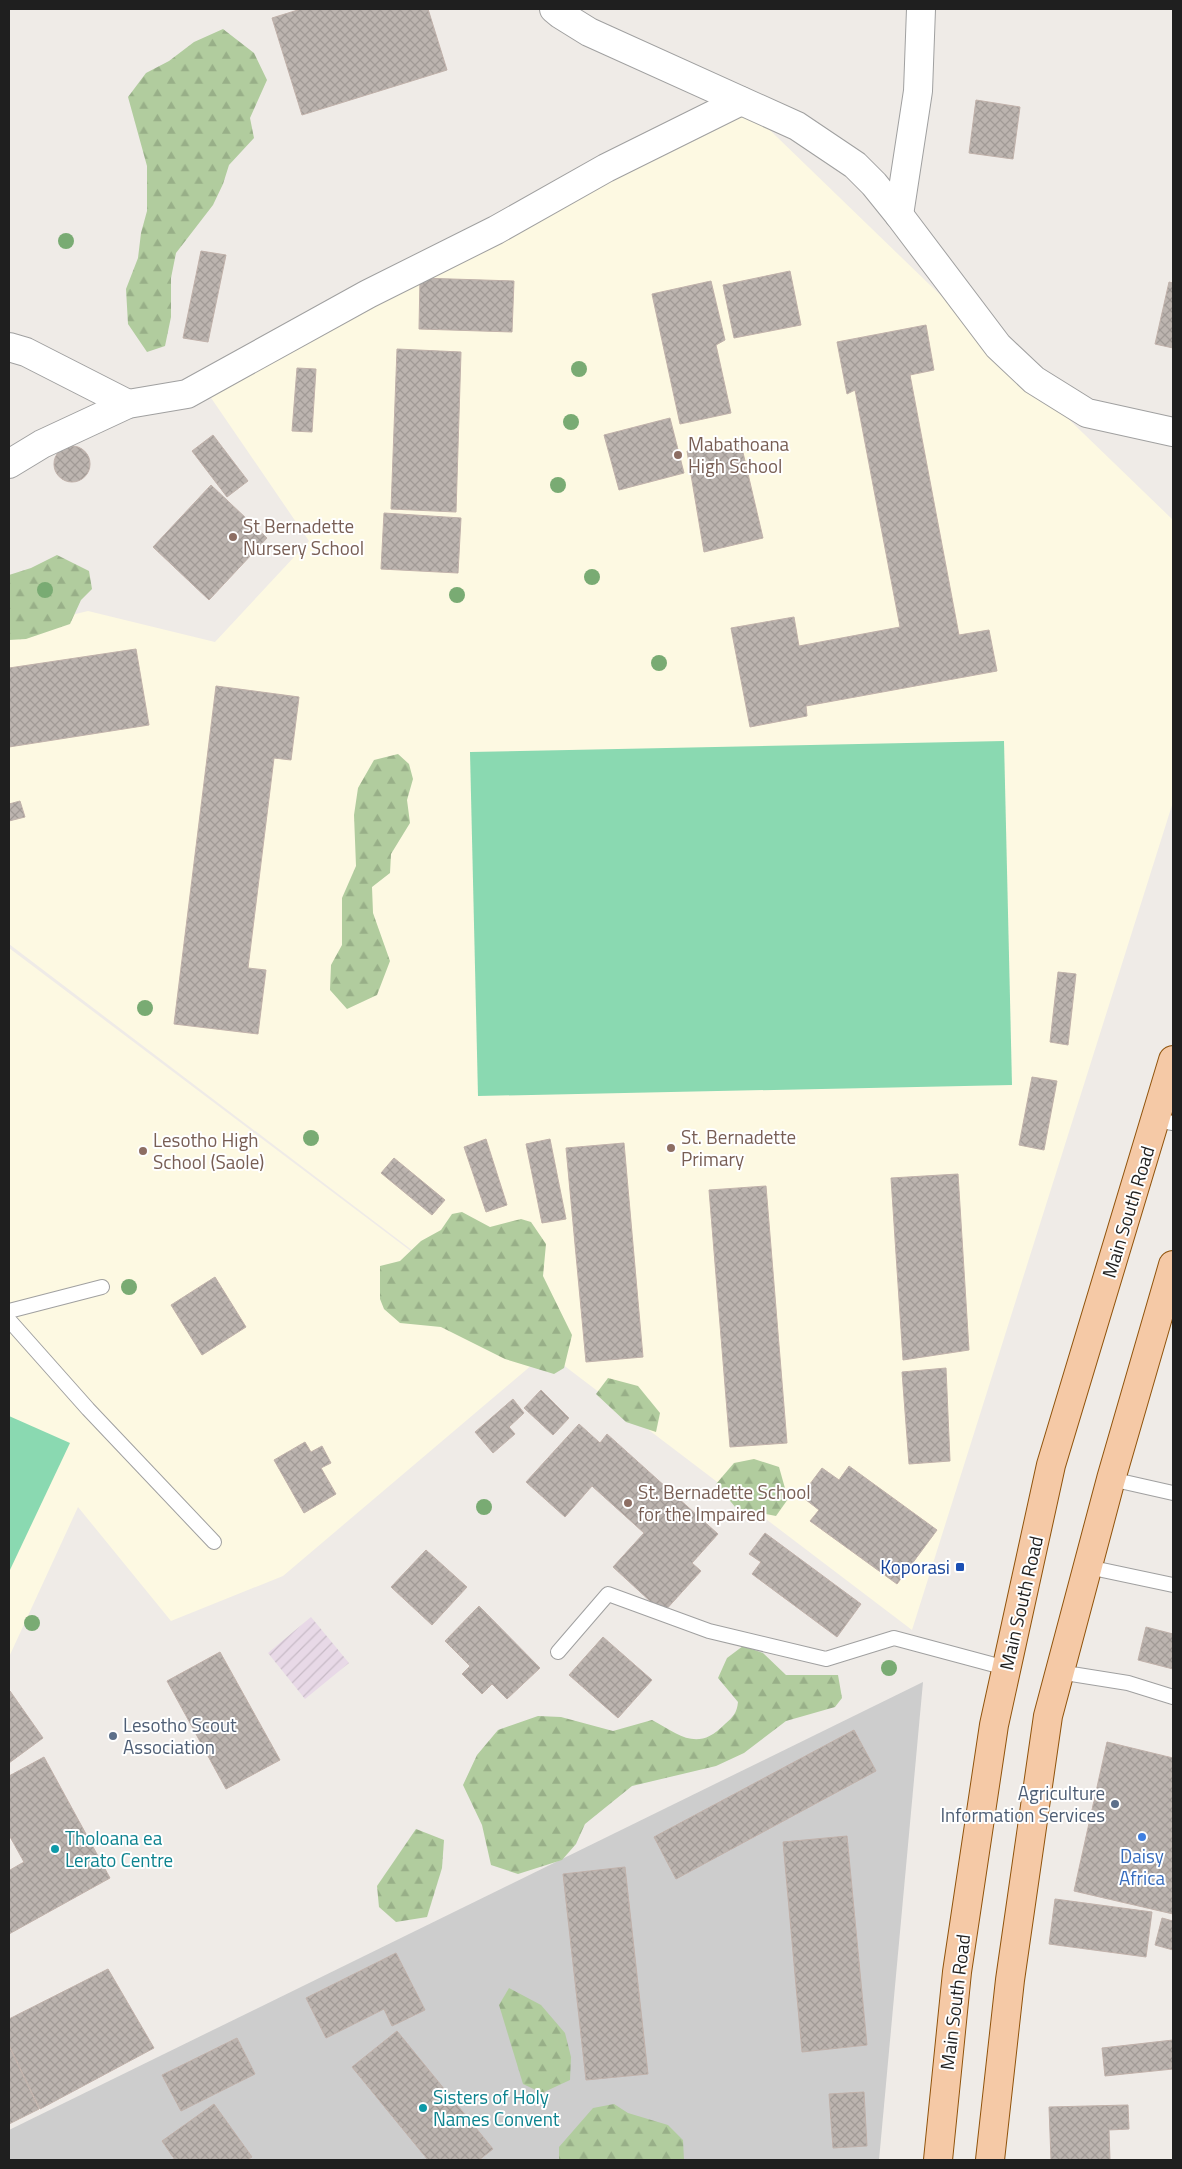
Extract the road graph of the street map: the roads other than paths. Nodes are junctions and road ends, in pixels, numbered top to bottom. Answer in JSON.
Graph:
{"nodes":[{"id":1,"x":554,"y":9,"type":"edge"},
{"id":2,"x":921,"y":9,"type":"edge"},
{"id":3,"x":741,"y":101,"type":"junction"},
{"id":4,"x":899,"y":215,"type":"junction"},
{"id":5,"x":9,"y":347,"type":"edge"},
{"id":6,"x":128,"y":404,"type":"junction"},
{"id":7,"x":1173,"y":432,"type":"edge"},
{"id":8,"x":9,"y":464,"type":"edge"},
{"id":9,"x":1173,"y":1060,"type":"edge"},
{"id":10,"x":1164,"y":1121,"type":"edge"},
{"id":11,"x":1173,"y":1265,"type":"edge"},
{"id":12,"x":102,"y":1287,"type":"dead end"},
{"id":13,"x":9,"y":1310,"type":"edge"},
{"id":14,"x":9,"y":1320,"type":"edge"},
{"id":15,"x":1111,"y":1479,"type":"junction"},
{"id":16,"x":1173,"y":1493,"type":"edge"},
{"id":17,"x":214,"y":1542,"type":"dead end"},
{"id":18,"x":1088,"y":1567,"type":"junction"},
{"id":19,"x":1173,"y":1585,"type":"edge"},
{"id":20,"x":558,"y":1652,"type":"dead end"},
{"id":21,"x":1006,"y":1668,"type":"junction"},
{"id":22,"x":1059,"y":1672,"type":"junction"},
{"id":23,"x":1173,"y":1697,"type":"edge"},
{"id":24,"x":938,"y":2160,"type":"edge"},
{"id":25,"x":990,"y":2160,"type":"edge"}],
"edges":[{"from":1,"to":3,"type":"street"},
{"from":2,"to":4,"type":"street"},
{"from":3,"to":4,"type":"street"},
{"from":3,"to":6,"type":"street"},
{"from":4,"to":7,"type":"street"},
{"from":5,"to":6,"type":"street"},
{"from":6,"to":8,"type":"street"},
{"from":9,"to":10,"type":"main road","name":"Main South Road"},
{"from":10,"to":21,"type":"main road","name":"Main South Road"},
{"from":11,"to":15,"type":"main road"},
{"from":12,"to":13,"type":"lane"},
{"from":14,"to":17,"type":"lane"},
{"from":15,"to":16,"type":"lane"},
{"from":15,"to":18,"type":"main road"},
{"from":18,"to":19,"type":"lane"},
{"from":18,"to":22,"type":"main road"},
{"from":20,"to":21,"type":"lane"},
{"from":21,"to":24,"type":"main road","name":"Main South Road"},
{"from":22,"to":23,"type":"lane"},
{"from":22,"to":25,"type":"main road"}]}
